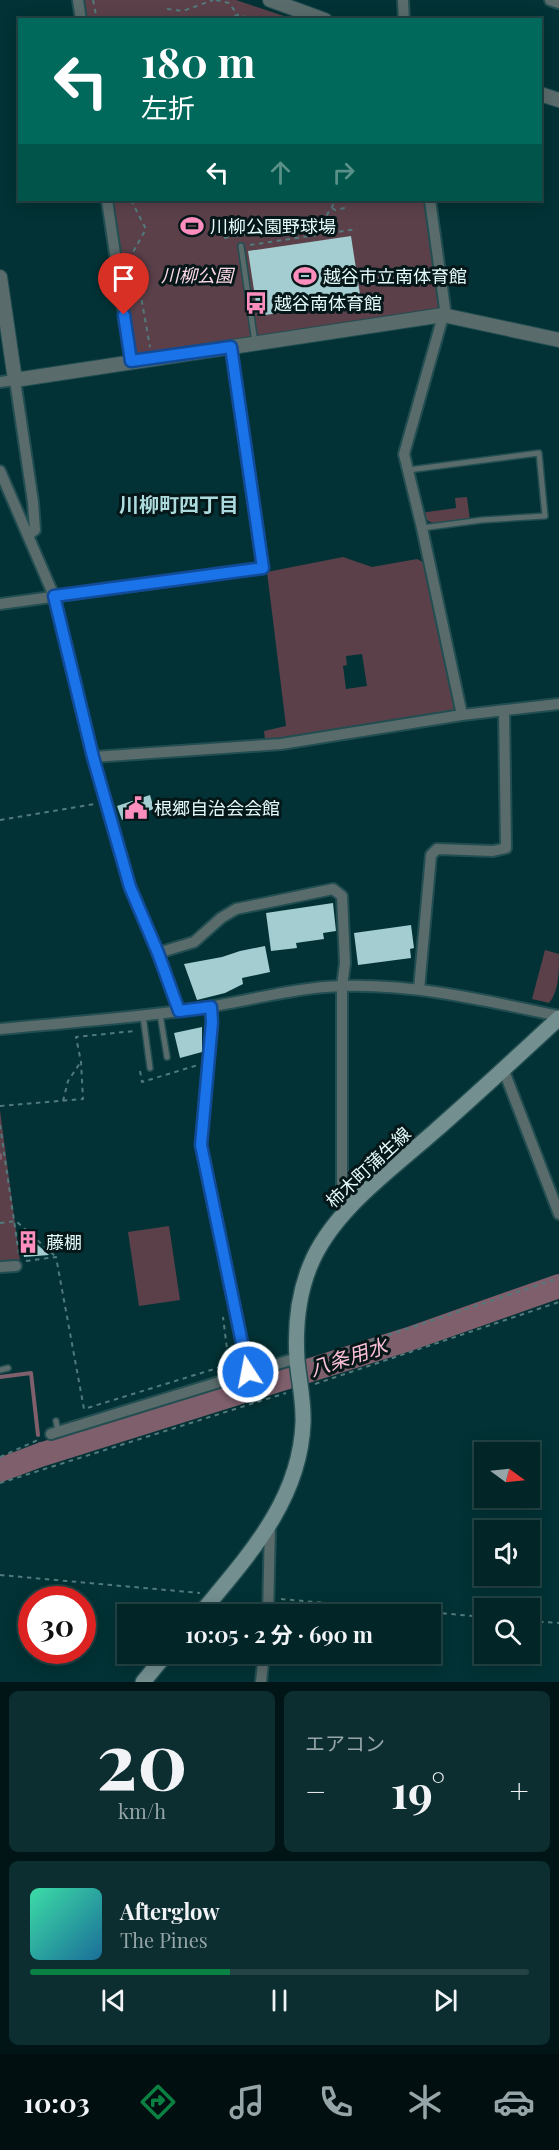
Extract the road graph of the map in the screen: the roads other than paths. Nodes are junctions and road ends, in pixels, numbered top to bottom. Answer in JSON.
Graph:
{"nodes":[{"id":1,"x":78,"y":0,"type":"edge"},
{"id":2,"x":270,"y":0,"type":"edge"},
{"id":3,"x":403,"y":0,"type":"edge"},
{"id":4,"x":550,"y":0,"type":"edge"},
{"id":5,"x":559,"y":3,"type":"edge"},
{"id":6,"x":81,"y":18,"type":"edge"},
{"id":7,"x":317,"y":18,"type":"edge"},
{"id":8,"x":404,"y":18,"type":"edge"},
{"id":9,"x":542,"y":95,"type":"edge"},
{"id":10,"x":559,"y":100,"type":"edge"},
{"id":11,"x":107,"y":201,"type":"edge"},
{"id":12,"x":430,"y":201,"type":"edge"},
{"id":13,"x":241,"y":246,"type":"road end"},
{"id":14,"x":0,"y":277,"type":"edge"},
{"id":15,"x":443,"y":315,"type":"junction"},
{"id":16,"x":559,"y":340,"type":"edge"},
{"id":17,"x":256,"y":344,"type":"junction"},
{"id":18,"x":231,"y":347,"type":"junction"},
{"id":19,"x":131,"y":361,"type":"junction"},
{"id":20,"x":15,"y":380,"type":"junction"},
{"id":21,"x":0,"y":382,"type":"edge"},
{"id":22,"x":408,"y":470,"type":"junction"},
{"id":23,"x":0,"y":471,"type":"edge"},
{"id":24,"x":422,"y":528,"type":"junction"},
{"id":25,"x":29,"y":534,"type":"junction"},
{"id":26,"x":54,"y":596,"type":"junction"},
{"id":27,"x":0,"y":604,"type":"edge"},
{"id":28,"x":559,"y":704,"type":"edge"},
{"id":29,"x":504,"y":710,"type":"junction"},
{"id":30,"x":462,"y":715,"type":"junction"},
{"id":31,"x":93,"y":757,"type":"junction"},
{"id":32,"x":158,"y":953,"type":"junction"},
{"id":33,"x":342,"y":986,"type":"junction"},
{"id":34,"x":419,"y":989,"type":"junction"},
{"id":35,"x":211,"y":1007,"type":"junction"},
{"id":36,"x":179,"y":1011,"type":"junction"},
{"id":37,"x":160,"y":1013,"type":"junction"},
{"id":38,"x":143,"y":1014,"type":"junction"},
{"id":39,"x":559,"y":1017,"type":"edge"},
{"id":40,"x":0,"y":1029,"type":"edge"},
{"id":41,"x":167,"y":1057,"type":"dead end"},
{"id":42,"x":150,"y":1068,"type":"dead end"},
{"id":43,"x":504,"y":1071,"type":"junction"},
{"id":44,"x":342,"y":1214,"type":"junction"},
{"id":45,"x":559,"y":1214,"type":"edge"},
{"id":46,"x":16,"y":1266,"type":"dead end"},
{"id":47,"x":0,"y":1267,"type":"edge"},
{"id":48,"x":297,"y":1362,"type":"junction"},
{"id":49,"x":8,"y":1368,"type":"dead end"},
{"id":50,"x":0,"y":1370,"type":"edge"},
{"id":51,"x":248,"y":1372,"type":"junction"},
{"id":52,"x":55,"y":1429,"type":"road end"},
{"id":53,"x":270,"y":1525,"type":"junction"},
{"id":54,"x":208,"y":1604,"type":"edge"},
{"id":55,"x":269,"y":1604,"type":"edge"},
{"id":56,"x":158,"y":1664,"type":"edge"},
{"id":57,"x":263,"y":1664,"type":"edge"},
{"id":58,"x":143,"y":1682,"type":"edge"},
{"id":59,"x":261,"y":1682,"type":"edge"}],
"edges":[{"from":1,"to":6,"type":"street"},
{"from":2,"to":7,"type":"street"},
{"from":3,"to":8,"type":"street"},
{"from":4,"to":5,"type":"street"},
{"from":9,"to":10,"type":"street"},
{"from":11,"to":19,"type":"street"},
{"from":12,"to":15,"type":"street"},
{"from":13,"to":17,"type":"lane"},
{"from":14,"to":20,"type":"street"},
{"from":15,"to":16,"type":"street"},
{"from":15,"to":17,"type":"street"},
{"from":15,"to":22,"type":"street"},
{"from":17,"to":18,"type":"street"},
{"from":18,"to":19,"type":"street"},
{"from":18,"to":26,"type":"street"},
{"from":19,"to":20,"type":"street"},
{"from":20,"to":21,"type":"street"},
{"from":20,"to":25,"type":"street"},
{"from":22,"to":24,"type":"street"},
{"from":22,"to":24,"type":"lane"},
{"from":23,"to":25,"type":"street"},
{"from":24,"to":30,"type":"street"},
{"from":25,"to":26,"type":"street"},
{"from":26,"to":27,"type":"street"},
{"from":26,"to":31,"type":"street"},
{"from":28,"to":29,"type":"street"},
{"from":29,"to":30,"type":"street"},
{"from":29,"to":34,"type":"street"},
{"from":30,"to":31,"type":"street"},
{"from":31,"to":32,"type":"street"},
{"from":32,"to":33,"type":"street"},
{"from":32,"to":36,"type":"street"},
{"from":33,"to":34,"type":"street"},
{"from":33,"to":35,"type":"street"},
{"from":33,"to":44,"type":"street"},
{"from":34,"to":39,"type":"street"},
{"from":35,"to":36,"type":"street"},
{"from":35,"to":51,"type":"street"},
{"from":36,"to":37,"type":"street"},
{"from":37,"to":38,"type":"street"},
{"from":37,"to":41,"type":"lane"},
{"from":38,"to":40,"type":"street"},
{"from":38,"to":42,"type":"lane"},
{"from":39,"to":43,"type":"main road","name":"柿木町蒲生線"},
{"from":43,"to":44,"type":"main road","name":"柿木町蒲生線"},
{"from":43,"to":45,"type":"street"},
{"from":44,"to":48,"type":"main road","name":"柿木町蒲生線"},
{"from":46,"to":47,"type":"street"},
{"from":48,"to":51,"type":"street"},
{"from":48,"to":53,"type":"main road","name":"柿木町蒲生線"},
{"from":49,"to":50,"type":"lane"},
{"from":51,"to":52,"type":"street"},
{"from":53,"to":54,"type":"main road","name":"柿木町蒲生線"},
{"from":53,"to":55,"type":"street"},
{"from":56,"to":58,"type":"main road"},
{"from":57,"to":59,"type":"street"}]}
